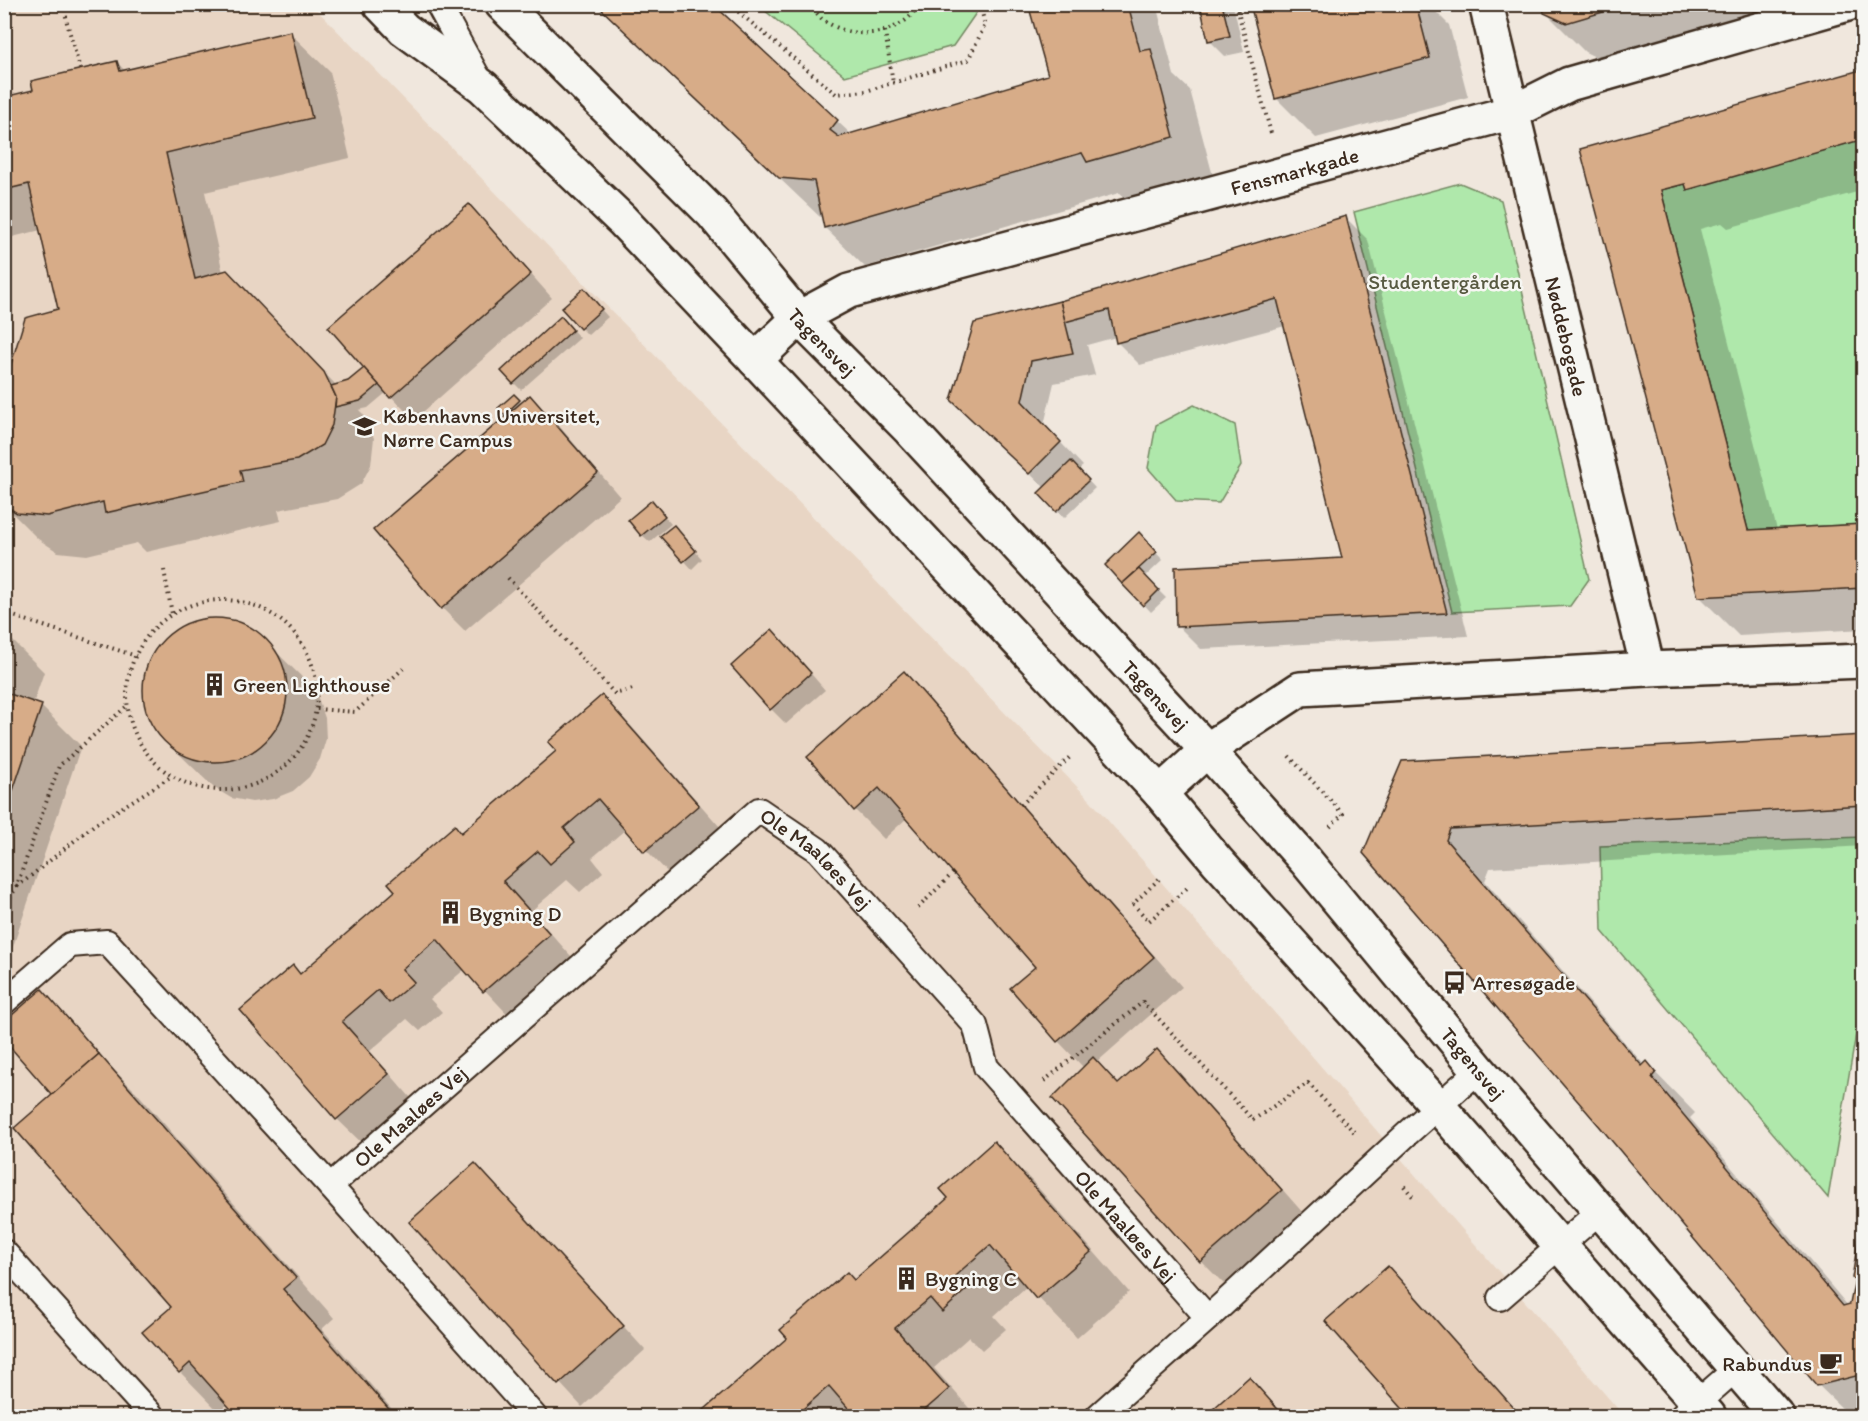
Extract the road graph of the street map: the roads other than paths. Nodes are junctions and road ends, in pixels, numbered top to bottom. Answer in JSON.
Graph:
{"nodes":[{"id":1,"x":381,"y":4,"type":"edge"},
{"id":2,"x":438,"y":4,"type":"edge"},
{"id":3,"x":502,"y":4,"type":"edge"},
{"id":4,"x":1486,"y":4,"type":"edge"},
{"id":5,"x":1848,"y":4,"type":"edge"},
{"id":6,"x":483,"y":87,"type":"junction"},
{"id":7,"x":1513,"y":112,"type":"junction"},
{"id":8,"x":799,"y":318,"type":"junction"},
{"id":9,"x":755,"y":360,"type":"junction"},
{"id":10,"x":1863,"y":661,"type":"edge"},
{"id":11,"x":1648,"y":669,"type":"junction"},
{"id":12,"x":1207,"y":750,"type":"junction"},
{"id":13,"x":1160,"y":793,"type":"junction"},
{"id":14,"x":4,"y":1002,"type":"edge"},
{"id":15,"x":1479,"y":1070,"type":"junction"},
{"id":16,"x":1438,"y":1106,"type":"junction"},
{"id":17,"x":330,"y":1186,"type":"junction"},
{"id":18,"x":1601,"y":1210,"type":"junction"},
{"id":19,"x":1560,"y":1245,"type":"junction"},
{"id":20,"x":4,"y":1252,"type":"edge"},
{"id":21,"x":1500,"y":1298,"type":"dead end"},
{"id":22,"x":1208,"y":1318,"type":"junction"},
{"id":23,"x":1737,"y":1368,"type":"junction"},
{"id":24,"x":1696,"y":1412,"type":"edge"},
{"id":25,"x":152,"y":1416,"type":"edge"},
{"id":26,"x":534,"y":1416,"type":"edge"},
{"id":27,"x":1098,"y":1416,"type":"edge"},
{"id":28,"x":1777,"y":1416,"type":"edge"}],
"edges":[{"from":1,"to":6,"type":"street"},
{"from":2,"to":6,"type":"lane"},
{"from":3,"to":8,"type":"street","name":"Tagensvej"},
{"from":4,"to":7,"type":"street","name":"Nøddebogade"},
{"from":5,"to":7,"type":"street","name":"Fensmarkgade"},
{"from":6,"to":9,"type":"street"},
{"from":7,"to":8,"type":"street","name":"Fensmarkgade"},
{"from":7,"to":11,"type":"street","name":"Nøddebogade"},
{"from":8,"to":9,"type":"street","name":"Fensmarkgade"},
{"from":8,"to":12,"type":"street","name":"Tagensvej"},
{"from":9,"to":13,"type":"street"},
{"from":10,"to":11,"type":"street"},
{"from":11,"to":12,"type":"street"},
{"from":12,"to":13,"type":"street"},
{"from":12,"to":15,"type":"street","name":"Tagensvej"},
{"from":13,"to":16,"type":"street"},
{"from":14,"to":17,"type":"lane"},
{"from":15,"to":16,"type":"lane"},
{"from":15,"to":18,"type":"street","name":"Tagensvej"},
{"from":16,"to":19,"type":"street"},
{"from":16,"to":22,"type":"lane"},
{"from":17,"to":22,"type":"lane","name":"Ole Maaløes Vej"},
{"from":17,"to":26,"type":"lane"},
{"from":18,"to":19,"type":"lane"},
{"from":18,"to":23,"type":"street","name":"Tagensvej"},
{"from":19,"to":21,"type":"lane"},
{"from":19,"to":24,"type":"street"},
{"from":20,"to":25,"type":"lane"},
{"from":22,"to":27,"type":"lane"},
{"from":23,"to":24,"type":"lane"},
{"from":23,"to":28,"type":"street","name":"Tagensvej"}]}
